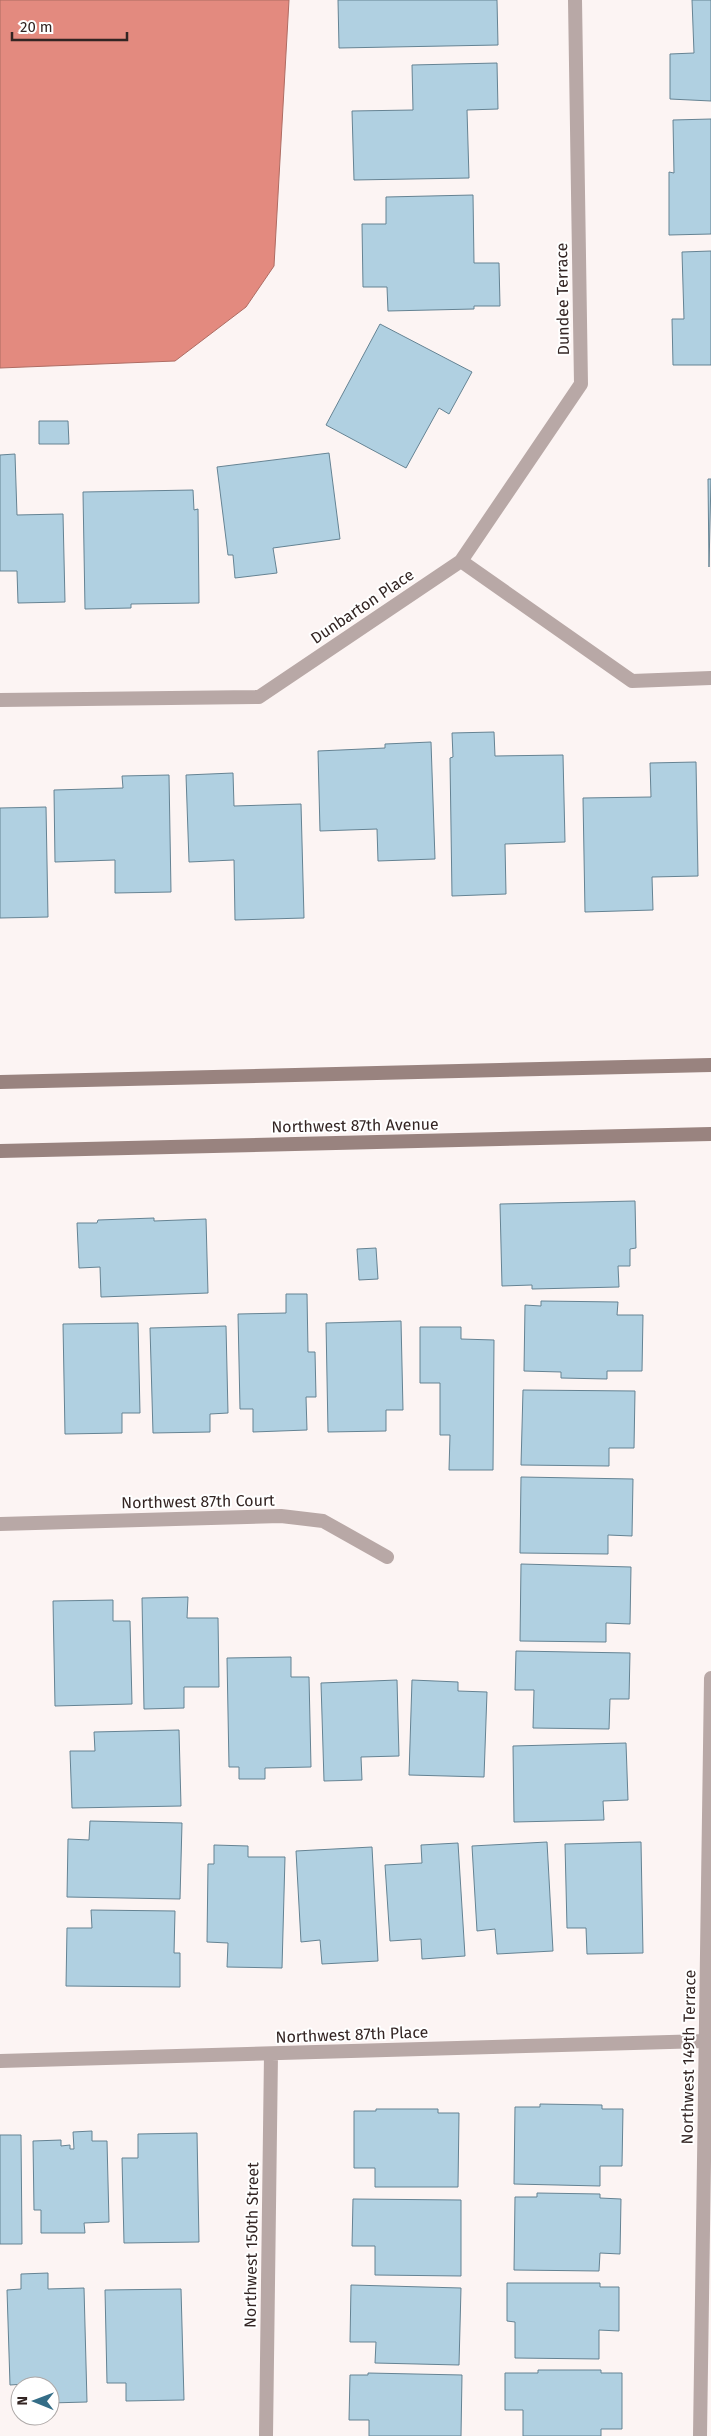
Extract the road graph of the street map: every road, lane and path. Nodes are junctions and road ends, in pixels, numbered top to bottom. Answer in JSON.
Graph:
{"nodes":[{"id":1,"x":575,"y":0,"type":"edge"},
{"id":2,"x":461,"y":561,"type":"junction"},
{"id":3,"x":711,"y":678,"type":"edge"},
{"id":4,"x":0,"y":700,"type":"edge"},
{"id":5,"x":711,"y":1065,"type":"edge"},
{"id":6,"x":0,"y":1082,"type":"edge"},
{"id":7,"x":711,"y":1134,"type":"edge"},
{"id":8,"x":0,"y":1151,"type":"edge"},
{"id":9,"x":0,"y":1524,"type":"edge"},
{"id":10,"x":387,"y":1557,"type":"dead end"},
{"id":11,"x":711,"y":1678,"type":"edge"},
{"id":12,"x":705,"y":2041,"type":"junction"},
{"id":13,"x":271,"y":2054,"type":"junction"},
{"id":14,"x":0,"y":2061,"type":"edge"},
{"id":15,"x":266,"y":2436,"type":"edge"},
{"id":16,"x":700,"y":2436,"type":"edge"}],
"edges":[{"from":1,"to":2,"type":"street","name":"Dundee Terrace"},
{"from":2,"to":3,"type":"street"},
{"from":2,"to":4,"type":"street","name":"Dunbarton Place"},
{"from":5,"to":6,"type":"main road"},
{"from":7,"to":8,"type":"main road","name":"Northwest 87th Avenue"},
{"from":9,"to":10,"type":"street","name":"Northwest 87th Court"},
{"from":11,"to":12,"type":"street","name":"Northwest 149th Terrace"},
{"from":12,"to":13,"type":"street","name":"Northwest 87th Place"},
{"from":12,"to":16,"type":"street","name":"Northwest 149th Terrace"},
{"from":13,"to":14,"type":"street","name":"Northwest 87th Place"},
{"from":13,"to":15,"type":"street","name":"Northwest 150th Street"}]}
